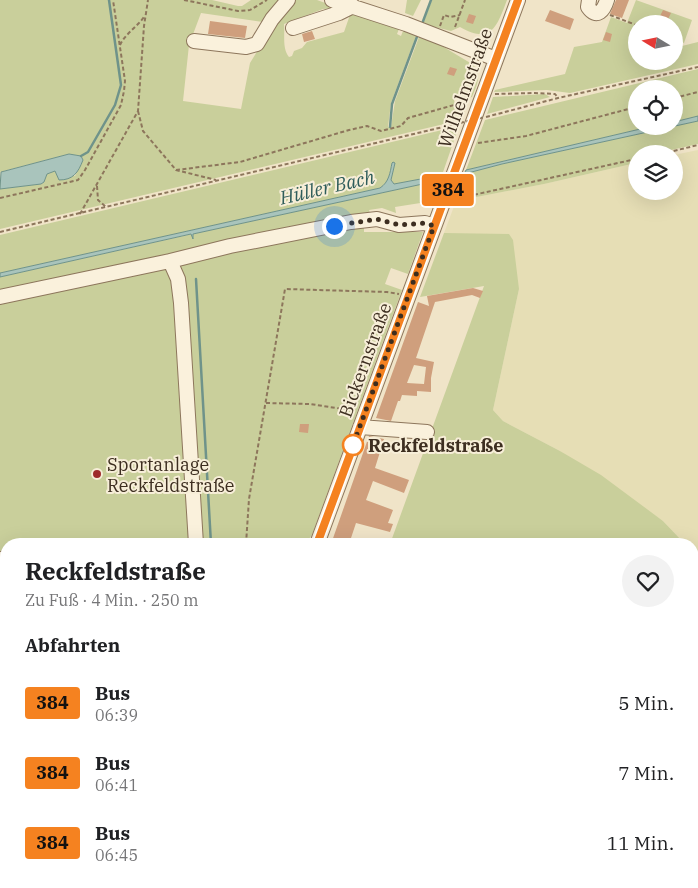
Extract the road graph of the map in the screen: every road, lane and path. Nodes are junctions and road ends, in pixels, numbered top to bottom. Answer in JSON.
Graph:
{"nodes":[{"id":1,"x":113,"y":0,"type":"edge"},
{"id":2,"x":148,"y":0,"type":"edge"},
{"id":3,"x":184,"y":0,"type":"edge"},
{"id":4,"x":267,"y":0,"type":"edge"},
{"id":5,"x":288,"y":0,"type":"edge"},
{"id":6,"x":332,"y":0,"type":"edge"},
{"id":7,"x":465,"y":0,"type":"edge"},
{"id":8,"x":518,"y":0,"type":"edge"},
{"id":9,"x":589,"y":0,"type":"edge"},
{"id":10,"x":353,"y":6,"type":"junction"},
{"id":11,"x":605,"y":6,"type":"edge"},
{"id":12,"x":460,"y":15,"type":"junction"},
{"id":13,"x":146,"y":16,"type":"junction"},
{"id":14,"x":628,"y":20,"type":"edge"},
{"id":15,"x":293,"y":28,"type":"dead end"},
{"id":16,"x":455,"y":28,"type":"dead end"},
{"id":17,"x":435,"y":35,"type":"junction"},
{"id":18,"x":194,"y":41,"type":"dead end"},
{"id":19,"x":120,"y":45,"type":"junction"},
{"id":20,"x":496,"y":59,"type":"junction"},
{"id":21,"x":698,"y":66,"type":"edge"},
{"id":22,"x":484,"y":91,"type":"junction"},
{"id":23,"x":698,"y":92,"type":"edge"},
{"id":24,"x":683,"y":96,"type":"edge"},
{"id":25,"x":558,"y":98,"type":"junction"},
{"id":26,"x":462,"y":103,"type":"dead end"},
{"id":27,"x":628,"y":109,"type":"edge"},
{"id":28,"x":138,"y":111,"type":"junction"},
{"id":29,"x":465,"y":142,"type":"junction"},
{"id":30,"x":698,"y":145,"type":"edge"},
{"id":31,"x":683,"y":149,"type":"edge"},
{"id":32,"x":628,"y":162,"type":"edge"},
{"id":33,"x":176,"y":170,"type":"junction"},
{"id":34,"x":218,"y":180,"type":"junction"},
{"id":35,"x":97,"y":184,"type":"junction"},
{"id":36,"x":446,"y":196,"type":"junction"},
{"id":37,"x":0,"y":198,"type":"edge"},
{"id":38,"x":106,"y":207,"type":"junction"},
{"id":39,"x":80,"y":214,"type":"junction"},
{"id":40,"x":434,"y":226,"type":"junction"},
{"id":41,"x":0,"y":232,"type":"edge"},
{"id":42,"x":170,"y":260,"type":"junction"},
{"id":43,"x":408,"y":296,"type":"junction"},
{"id":44,"x":0,"y":297,"type":"edge"},
{"id":45,"x":266,"y":403,"type":"junction"},
{"id":46,"x":363,"y":421,"type":"junction"},
{"id":47,"x":427,"y":432,"type":"dead end"},
{"id":48,"x":196,"y":538,"type":"edge"},
{"id":49,"x":246,"y":538,"type":"edge"},
{"id":50,"x":320,"y":538,"type":"edge"}],
"edges":[{"from":1,"to":19,"type":"path"},
{"from":2,"to":13,"type":"path"},
{"from":3,"to":4,"type":"path"},
{"from":5,"to":18,"type":"street"},
{"from":6,"to":10,"type":"street"},
{"from":7,"to":12,"type":"path"},
{"from":8,"to":20,"type":"street","name":"Wilhelmstraße"},
{"from":9,"to":11,"type":"street"},
{"from":10,"to":15,"type":"street"},
{"from":10,"to":17,"type":"street"},
{"from":11,"to":14,"type":"path"},
{"from":12,"to":16,"type":"path"},
{"from":12,"to":17,"type":"path"},
{"from":13,"to":19,"type":"path"},
{"from":13,"to":28,"type":"path"},
{"from":17,"to":20,"type":"street"},
{"from":19,"to":37,"type":"path"},
{"from":20,"to":22,"type":"street","name":"Wilhelmstraße"},
{"from":21,"to":25,"type":"path"},
{"from":22,"to":25,"type":"path"},
{"from":22,"to":29,"type":"street","name":"Wilhelmstraße"},
{"from":23,"to":24,"type":"path"},
{"from":25,"to":34,"type":"path","bridge":true},
{"from":26,"to":33,"type":"path"},
{"from":27,"to":29,"type":"path"},
{"from":28,"to":33,"type":"path"},
{"from":28,"to":35,"type":"path"},
{"from":29,"to":36,"type":"street","name":"Wilhelmstraße"},
{"from":30,"to":31,"type":"path"},
{"from":32,"to":36,"type":"path"},
{"from":33,"to":34,"type":"path"},
{"from":34,"to":38,"type":"path"},
{"from":35,"to":38,"type":"path"},
{"from":35,"to":39,"type":"path"},
{"from":36,"to":40,"type":"street","name":"Bickernstraße"},
{"from":38,"to":39,"type":"path"},
{"from":39,"to":41,"type":"path"},
{"from":40,"to":42,"type":"street"},
{"from":40,"to":43,"type":"street","name":"Bickernstraße"},
{"from":42,"to":44,"type":"street"},
{"from":42,"to":48,"type":"street"},
{"from":43,"to":45,"type":"path"},
{"from":43,"to":46,"type":"street","name":"Bickernstraße"},
{"from":45,"to":46,"type":"path"},
{"from":45,"to":49,"type":"path"},
{"from":46,"to":47,"type":"street"},
{"from":46,"to":50,"type":"street","name":"Bickernstraße"}]}
